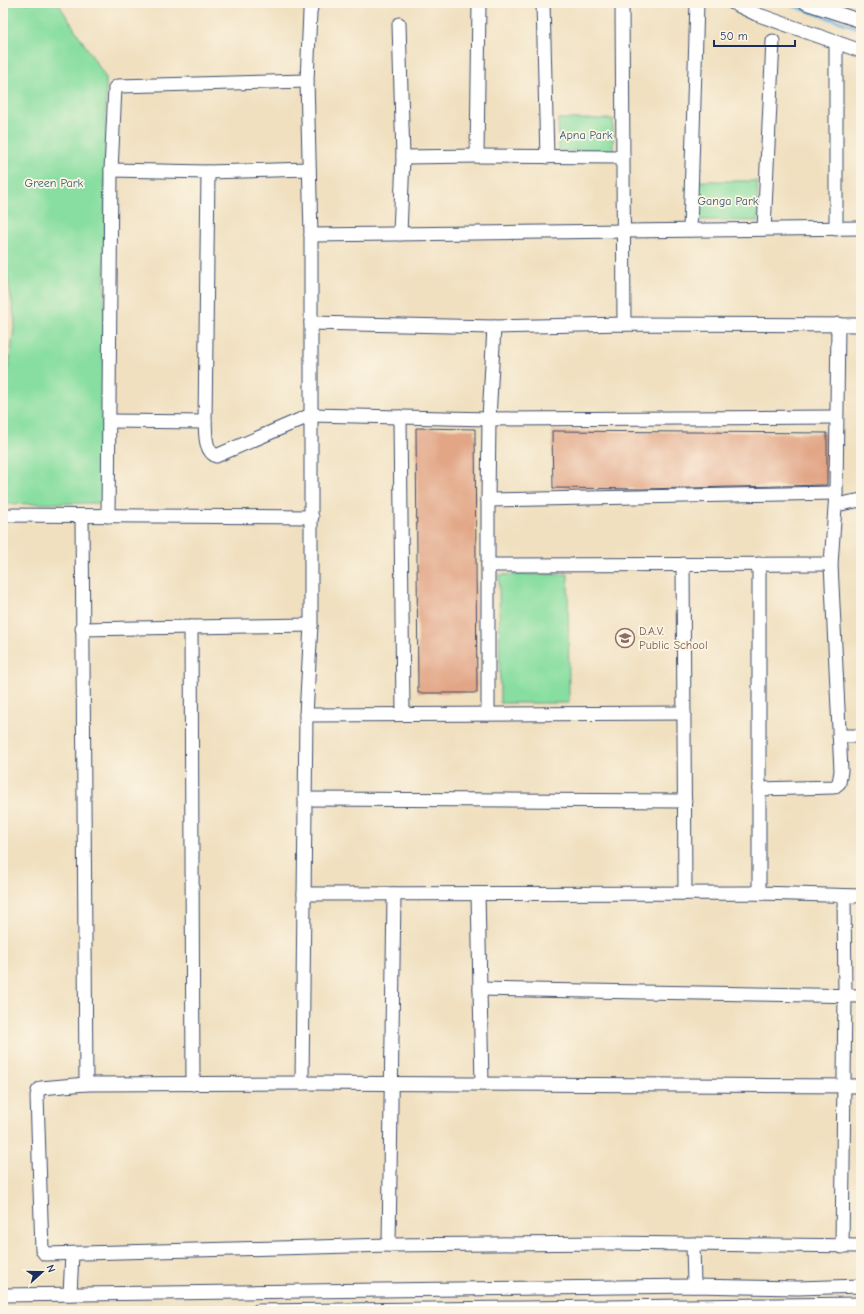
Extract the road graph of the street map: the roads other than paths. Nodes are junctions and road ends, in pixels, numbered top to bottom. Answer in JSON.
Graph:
{"nodes":[{"id":1,"x":312,"y":3,"type":"edge"},
{"id":2,"x":479,"y":3,"type":"edge"},
{"id":3,"x":543,"y":3,"type":"edge"},
{"id":4,"x":622,"y":3,"type":"edge"},
{"id":5,"x":697,"y":3,"type":"edge"},
{"id":6,"x":733,"y":3,"type":"edge"},
{"id":7,"x":808,"y":3,"type":"edge"},
{"id":8,"x":861,"y":21,"type":"edge"},
{"id":9,"x":399,"y":24,"type":"dead end"},
{"id":10,"x":773,"y":41,"type":"dead end"},
{"id":11,"x":836,"y":42,"type":"junction"},
{"id":12,"x":861,"y":51,"type":"edge"},
{"id":13,"x":307,"y":81,"type":"junction"},
{"id":14,"x":477,"y":156,"type":"junction"},
{"id":15,"x":403,"y":157,"type":"junction"},
{"id":16,"x":547,"y":157,"type":"junction"},
{"id":17,"x":623,"y":157,"type":"junction"},
{"id":18,"x":309,"y":169,"type":"junction"},
{"id":19,"x":111,"y":170,"type":"junction"},
{"id":20,"x":208,"y":172,"type":"junction"},
{"id":21,"x":861,"y":228,"type":"edge"},
{"id":22,"x":764,"y":229,"type":"junction"},
{"id":23,"x":836,"y":229,"type":"junction"},
{"id":24,"x":690,"y":230,"type":"junction"},
{"id":25,"x":624,"y":232,"type":"junction"},
{"id":26,"x":400,"y":234,"type":"junction"},
{"id":27,"x":311,"y":235,"type":"junction"},
{"id":28,"x":311,"y":323,"type":"junction"},
{"id":29,"x":624,"y":324,"type":"junction"},
{"id":30,"x":838,"y":324,"type":"junction"},
{"id":31,"x":861,"y":325,"type":"edge"},
{"id":32,"x":494,"y":327,"type":"junction"},
{"id":33,"x":311,"y":415,"type":"junction"},
{"id":34,"x":400,"y":417,"type":"junction"},
{"id":35,"x":836,"y":418,"type":"junction"},
{"id":36,"x":489,"y":419,"type":"junction"},
{"id":37,"x":109,"y":421,"type":"junction"},
{"id":38,"x":205,"y":422,"type":"junction"},
{"id":39,"x":836,"y":499,"type":"junction"},
{"id":40,"x":488,"y":500,"type":"junction"},
{"id":41,"x":861,"y":500,"type":"edge"},
{"id":42,"x":3,"y":515,"type":"edge"},
{"id":43,"x":82,"y":516,"type":"junction"},
{"id":44,"x":108,"y":516,"type":"junction"},
{"id":45,"x":312,"y":517,"type":"junction"},
{"id":46,"x":683,"y":564,"type":"junction"},
{"id":47,"x":759,"y":564,"type":"junction"},
{"id":48,"x":831,"y":564,"type":"junction"},
{"id":49,"x":488,"y":565,"type":"junction"},
{"id":50,"x":311,"y":625,"type":"junction"},
{"id":51,"x":191,"y":627,"type":"junction"},
{"id":52,"x":82,"y":629,"type":"junction"},
{"id":53,"x":684,"y":713,"type":"junction"},
{"id":54,"x":306,"y":714,"type":"junction"},
{"id":55,"x":403,"y":714,"type":"junction"},
{"id":56,"x":488,"y":714,"type":"junction"},
{"id":57,"x":839,"y":736,"type":"junction"},
{"id":58,"x":861,"y":736,"type":"edge"},
{"id":59,"x":759,"y":789,"type":"junction"},
{"id":60,"x":305,"y":799,"type":"junction"},
{"id":61,"x":685,"y":801,"type":"junction"},
{"id":62,"x":685,"y":893,"type":"junction"},
{"id":63,"x":759,"y":893,"type":"junction"},
{"id":64,"x":304,"y":894,"type":"junction"},
{"id":65,"x":394,"y":894,"type":"junction"},
{"id":66,"x":478,"y":894,"type":"junction"},
{"id":67,"x":844,"y":896,"type":"junction"},
{"id":68,"x":861,"y":896,"type":"edge"},
{"id":69,"x":480,"y":989,"type":"junction"},
{"id":70,"x":845,"y":996,"type":"junction"},
{"id":71,"x":861,"y":996,"type":"edge"},
{"id":72,"x":302,"y":1083,"type":"junction"},
{"id":73,"x":86,"y":1084,"type":"junction"},
{"id":74,"x":193,"y":1084,"type":"junction"},
{"id":75,"x":392,"y":1084,"type":"junction"},
{"id":76,"x":482,"y":1084,"type":"junction"},
{"id":77,"x":843,"y":1086,"type":"junction"},
{"id":78,"x":861,"y":1086,"type":"edge"},
{"id":79,"x":693,"y":1244,"type":"junction"},
{"id":80,"x":389,"y":1245,"type":"junction"},
{"id":81,"x":861,"y":1246,"type":"edge"},
{"id":82,"x":842,"y":1247,"type":"junction"},
{"id":83,"x":72,"y":1254,"type":"junction"},
{"id":84,"x":694,"y":1286,"type":"junction"},
{"id":85,"x":861,"y":1286,"type":"edge"},
{"id":86,"x":798,"y":1288,"type":"junction"},
{"id":87,"x":70,"y":1294,"type":"junction"},
{"id":88,"x":3,"y":1295,"type":"edge"},
{"id":89,"x":861,"y":1304,"type":"edge"},
{"id":90,"x":796,"y":1308,"type":"edge"},
{"id":91,"x":431,"y":1310,"type":"edge"},
{"id":92,"x":258,"y":1311,"type":"edge"},
{"id":93,"x":304,"y":1311,"type":"edge"}],
"edges":[{"from":1,"to":13,"type":"street"},
{"from":2,"to":14,"type":"street"},
{"from":3,"to":16,"type":"street"},
{"from":4,"to":17,"type":"street"},
{"from":5,"to":24,"type":"street"},
{"from":6,"to":11,"type":"street"},
{"from":7,"to":8,"type":"street"},
{"from":9,"to":15,"type":"street"},
{"from":10,"to":22,"type":"street"},
{"from":11,"to":12,"type":"street"},
{"from":11,"to":23,"type":"street"},
{"from":13,"to":18,"type":"street"},
{"from":13,"to":19,"type":"street"},
{"from":14,"to":15,"type":"street"},
{"from":14,"to":16,"type":"street"},
{"from":15,"to":26,"type":"street"},
{"from":16,"to":17,"type":"street"},
{"from":17,"to":25,"type":"street"},
{"from":18,"to":20,"type":"street"},
{"from":18,"to":27,"type":"street"},
{"from":19,"to":20,"type":"street"},
{"from":19,"to":37,"type":"street"},
{"from":20,"to":38,"type":"street"},
{"from":21,"to":23,"type":"street"},
{"from":22,"to":23,"type":"street"},
{"from":22,"to":24,"type":"street"},
{"from":24,"to":25,"type":"street"},
{"from":25,"to":26,"type":"street"},
{"from":25,"to":29,"type":"street"},
{"from":26,"to":27,"type":"street"},
{"from":27,"to":28,"type":"street"},
{"from":28,"to":32,"type":"street"},
{"from":28,"to":33,"type":"street"},
{"from":29,"to":30,"type":"street"},
{"from":29,"to":32,"type":"street"},
{"from":30,"to":31,"type":"street"},
{"from":30,"to":35,"type":"street"},
{"from":32,"to":36,"type":"street"},
{"from":33,"to":34,"type":"street"},
{"from":33,"to":38,"type":"street"},
{"from":33,"to":45,"type":"street"},
{"from":34,"to":36,"type":"street"},
{"from":34,"to":55,"type":"street"},
{"from":35,"to":36,"type":"street"},
{"from":35,"to":39,"type":"street"},
{"from":36,"to":40,"type":"street"},
{"from":37,"to":38,"type":"street"},
{"from":37,"to":44,"type":"street"},
{"from":39,"to":40,"type":"street"},
{"from":39,"to":41,"type":"street"},
{"from":39,"to":48,"type":"street"},
{"from":40,"to":49,"type":"street"},
{"from":42,"to":43,"type":"street"},
{"from":43,"to":44,"type":"street"},
{"from":43,"to":52,"type":"street"},
{"from":44,"to":45,"type":"street"},
{"from":45,"to":50,"type":"street"},
{"from":46,"to":47,"type":"street"},
{"from":46,"to":49,"type":"street"},
{"from":46,"to":53,"type":"street"},
{"from":47,"to":48,"type":"street"},
{"from":47,"to":59,"type":"street"},
{"from":48,"to":57,"type":"street"},
{"from":49,"to":56,"type":"street"},
{"from":50,"to":51,"type":"street"},
{"from":50,"to":54,"type":"street"},
{"from":51,"to":52,"type":"street"},
{"from":51,"to":74,"type":"street"},
{"from":52,"to":73,"type":"street"},
{"from":53,"to":56,"type":"street"},
{"from":53,"to":61,"type":"street"},
{"from":54,"to":55,"type":"street"},
{"from":54,"to":60,"type":"street"},
{"from":55,"to":56,"type":"street"},
{"from":57,"to":58,"type":"street"},
{"from":57,"to":59,"type":"street"},
{"from":59,"to":63,"type":"street"},
{"from":60,"to":61,"type":"street"},
{"from":60,"to":64,"type":"street"},
{"from":61,"to":62,"type":"street"},
{"from":62,"to":63,"type":"street"},
{"from":62,"to":66,"type":"street"},
{"from":63,"to":67,"type":"street"},
{"from":64,"to":65,"type":"street"},
{"from":64,"to":72,"type":"street"},
{"from":65,"to":66,"type":"street"},
{"from":65,"to":75,"type":"street"},
{"from":66,"to":69,"type":"street"},
{"from":67,"to":68,"type":"street"},
{"from":67,"to":70,"type":"street"},
{"from":69,"to":70,"type":"street"},
{"from":69,"to":76,"type":"street"},
{"from":70,"to":71,"type":"street"},
{"from":70,"to":77,"type":"street"},
{"from":72,"to":74,"type":"street"},
{"from":72,"to":75,"type":"street"},
{"from":73,"to":74,"type":"street"},
{"from":73,"to":83,"type":"street"},
{"from":75,"to":76,"type":"street"},
{"from":75,"to":80,"type":"street"},
{"from":76,"to":77,"type":"street"},
{"from":77,"to":78,"type":"street"},
{"from":77,"to":82,"type":"street"},
{"from":79,"to":80,"type":"street"},
{"from":79,"to":82,"type":"street"},
{"from":79,"to":84,"type":"street"},
{"from":80,"to":83,"type":"street"},
{"from":81,"to":82,"type":"street"},
{"from":83,"to":87,"type":"street"},
{"from":84,"to":86,"type":"street"},
{"from":84,"to":87,"type":"street"},
{"from":85,"to":86,"type":"street"},
{"from":86,"to":90,"type":"street"},
{"from":87,"to":88,"type":"street"},
{"from":89,"to":90,"type":"street"},
{"from":90,"to":91,"type":"street"},
{"from":91,"to":93,"type":"street"},
{"from":92,"to":93,"type":"street"}]}
